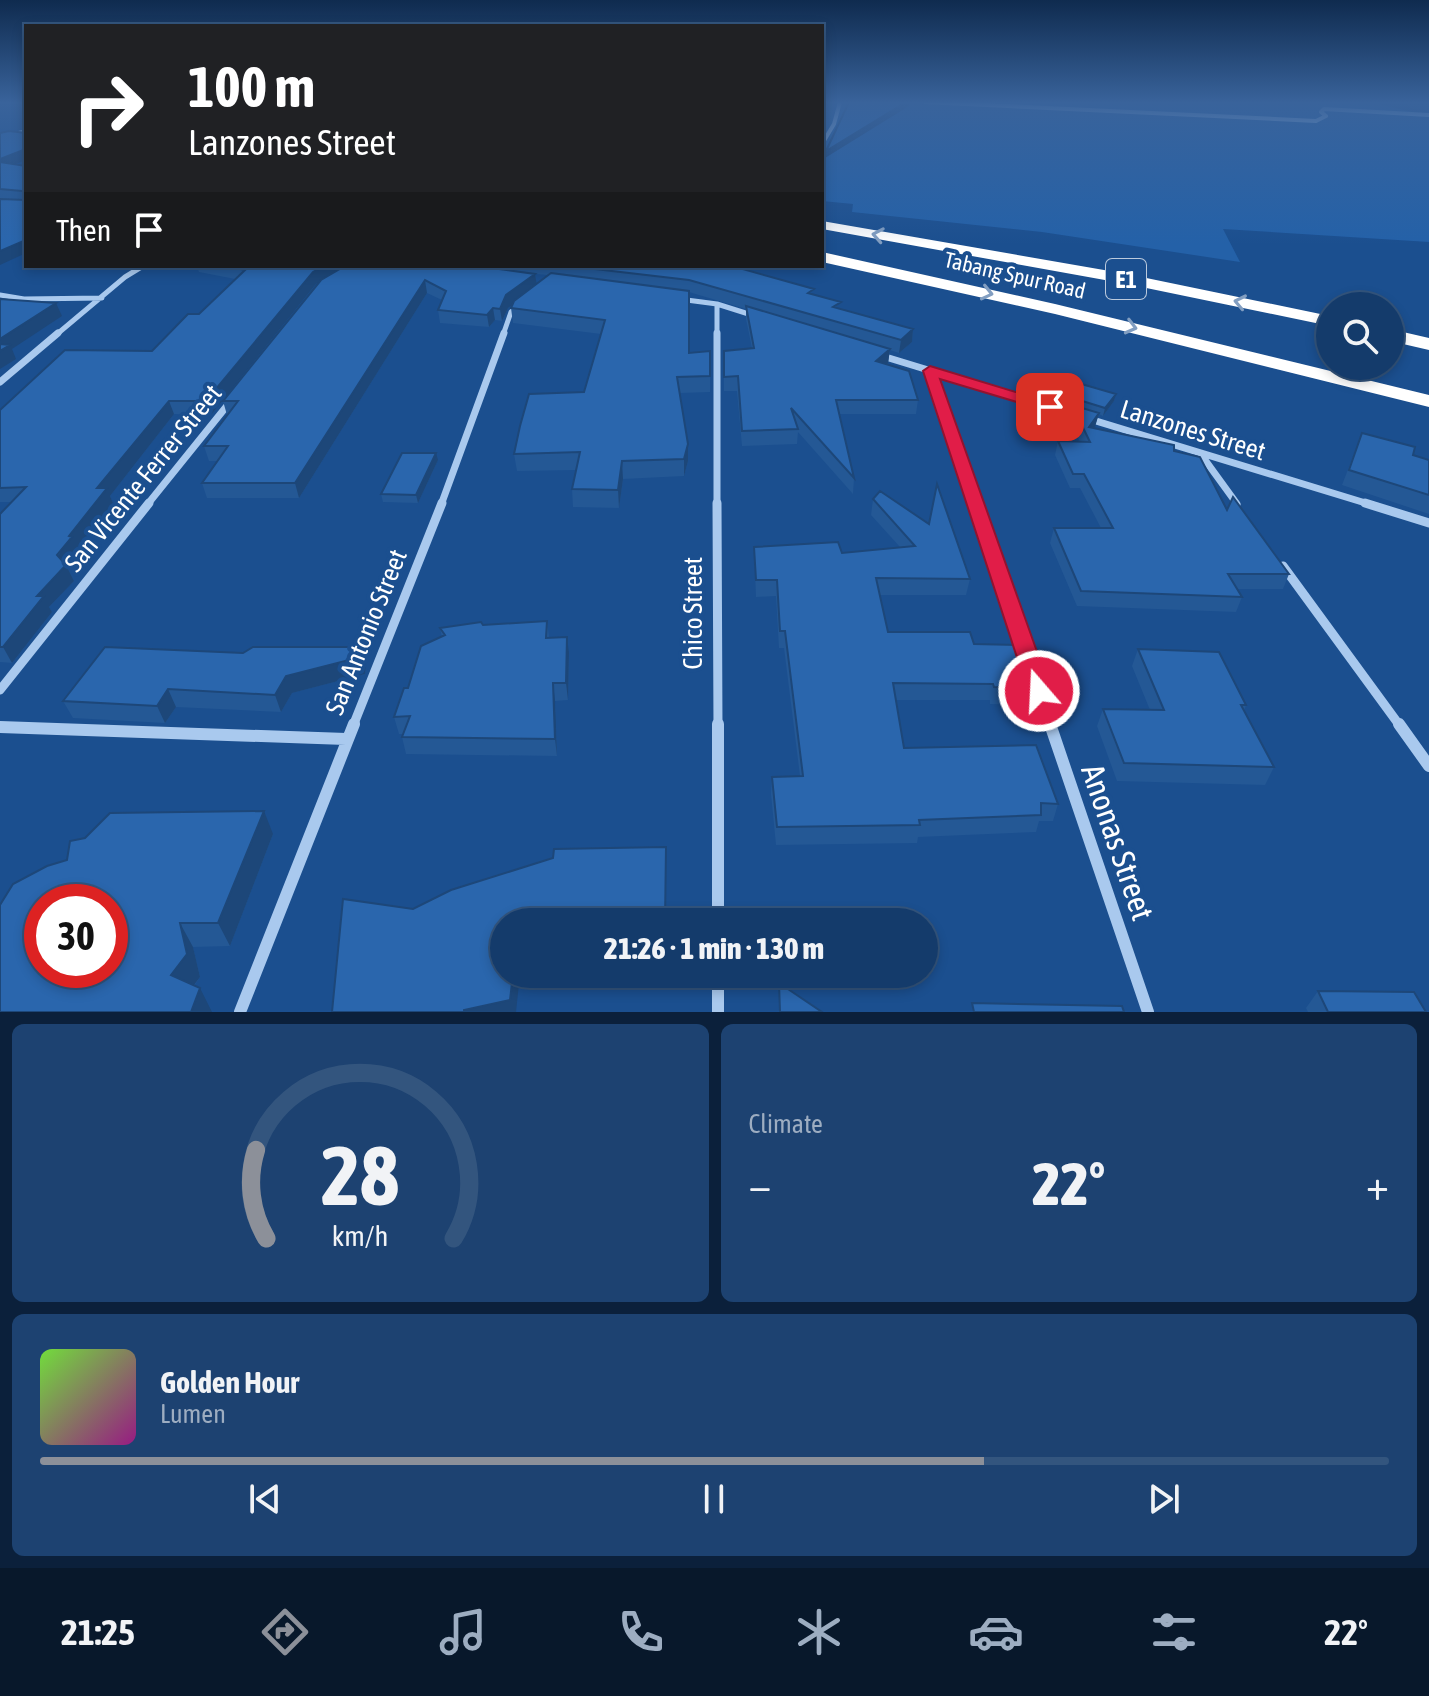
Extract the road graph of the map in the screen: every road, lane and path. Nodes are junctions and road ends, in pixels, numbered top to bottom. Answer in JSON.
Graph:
{"nodes":[{"id":1,"x":824,"y":225,"type":"edge"},
{"id":2,"x":824,"y":257,"type":"edge"},
{"id":3,"x":140,"y":268,"type":"edge"},
{"id":4,"x":0,"y":295,"type":"edge"},
{"id":5,"x":530,"y":297,"type":"edge"},
{"id":6,"x":102,"y":298,"type":"junction"},
{"id":7,"x":671,"y":298,"type":"edge"},
{"id":8,"x":717,"y":304,"type":"junction"},
{"id":9,"x":763,"y":318,"type":"edge"},
{"id":10,"x":1316,"y":318,"type":"edge"},
{"id":11,"x":1404,"y":338,"type":"edge"},
{"id":12,"x":1429,"y":344,"type":"edge"},
{"id":13,"x":869,"y":352,"type":"edge"},
{"id":14,"x":930,"y":371,"type":"junction"},
{"id":15,"x":0,"y":382,"type":"edge"},
{"id":16,"x":233,"y":398,"type":"edge"},
{"id":17,"x":1429,"y":401,"type":"edge"},
{"id":18,"x":1199,"y":453,"type":"junction"},
{"id":19,"x":1245,"y":515,"type":"edge"},
{"id":20,"x":1429,"y":523,"type":"edge"},
{"id":21,"x":1273,"y":553,"type":"edge"},
{"id":22,"x":0,"y":690,"type":"edge"},
{"id":23,"x":0,"y":727,"type":"edge"},
{"id":24,"x":346,"y":739,"type":"junction"},
{"id":25,"x":1429,"y":766,"type":"edge"},
{"id":26,"x":718,"y":908,"type":"edge"},
{"id":27,"x":718,"y":988,"type":"edge"},
{"id":28,"x":240,"y":1012,"type":"edge"},
{"id":29,"x":718,"y":1012,"type":"edge"},
{"id":30,"x":1148,"y":1012,"type":"edge"}],
"edges":[{"from":10,"to":1,"type":"highway","name":"Tabang Spur Road","number":"E1","one_way":true},
{"from":2,"to":17,"type":"highway","name":"Tabang Spur Road","number":"E1","one_way":true},
{"from":3,"to":6,"type":"street"},
{"from":4,"to":6,"type":"street"},
{"from":5,"to":24,"type":"street","name":"San Antonio Street"},
{"from":6,"to":15,"type":"street"},
{"from":7,"to":8,"type":"street"},
{"from":8,"to":9,"type":"street"},
{"from":8,"to":26,"type":"street","name":"Chico Street"},
{"from":11,"to":12,"type":"highway"},
{"from":13,"to":14,"type":"street","name":"Lanzones Street"},
{"from":14,"to":18,"type":"street","name":"Lanzones Street"},
{"from":14,"to":30,"type":"street","name":"Anonas Street"},
{"from":16,"to":22,"type":"street","name":"San Vicente Ferrer Street"},
{"from":18,"to":19,"type":"street"},
{"from":18,"to":20,"type":"street","name":"Lanzones Street"},
{"from":21,"to":25,"type":"street"},
{"from":23,"to":24,"type":"street"},
{"from":24,"to":28,"type":"street","name":"San Antonio Street"},
{"from":27,"to":29,"type":"street"}]}
